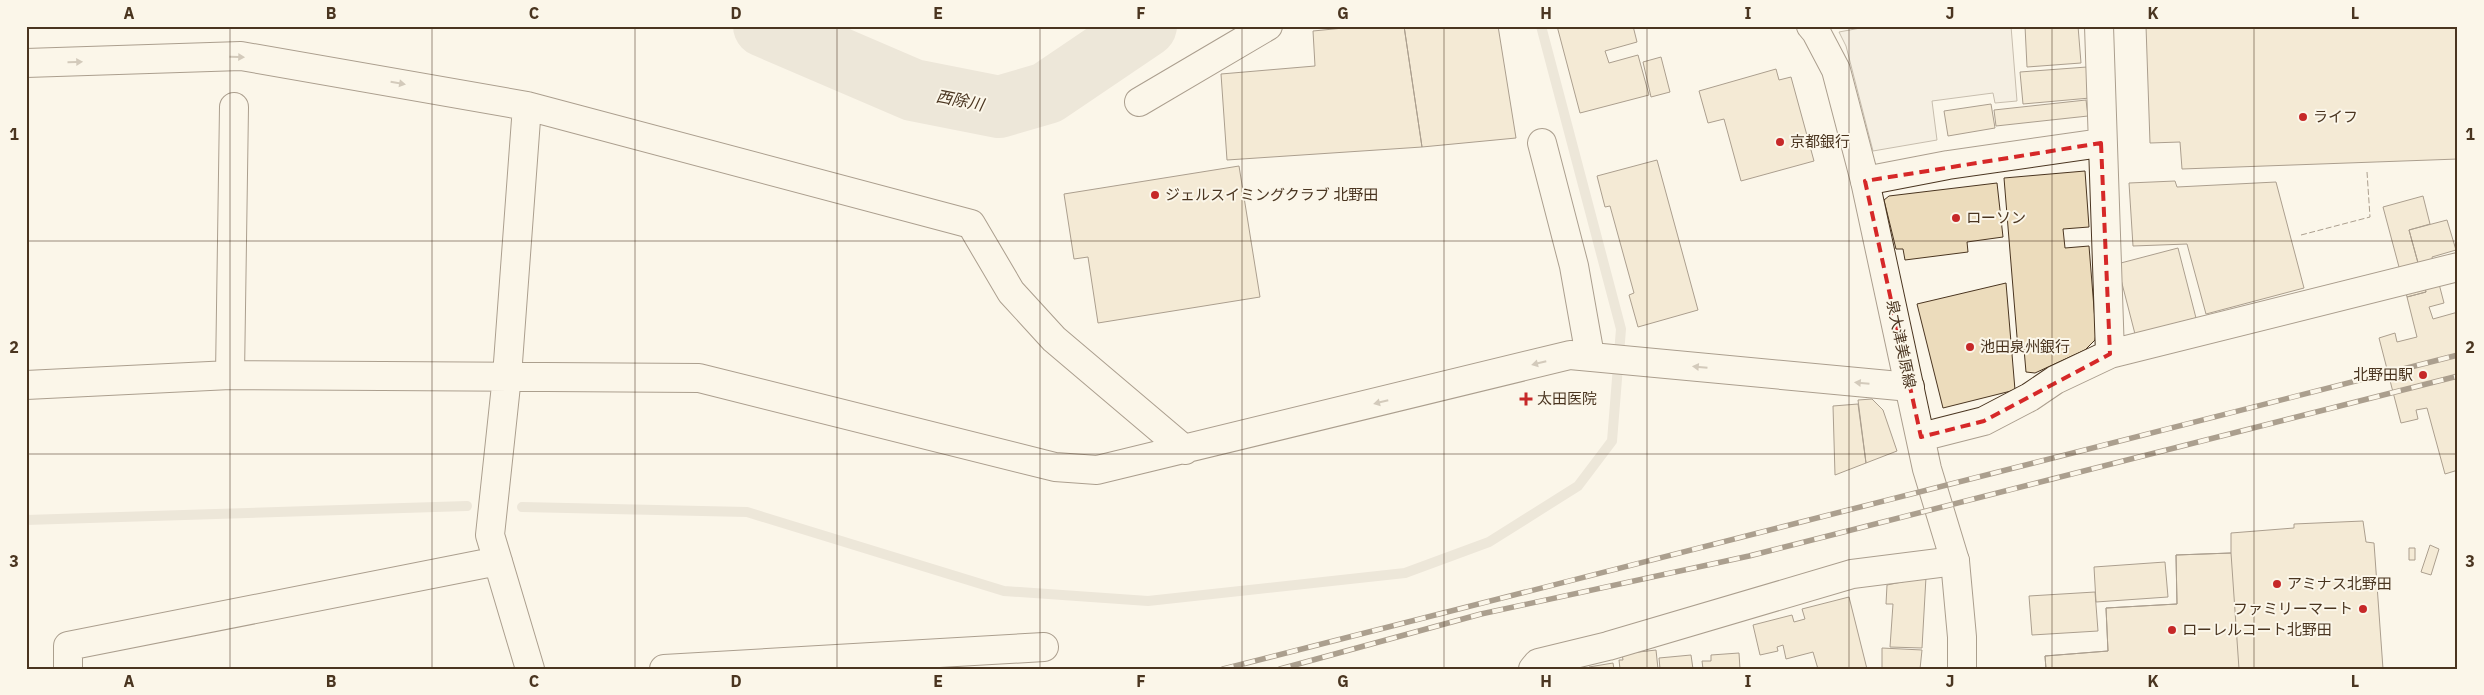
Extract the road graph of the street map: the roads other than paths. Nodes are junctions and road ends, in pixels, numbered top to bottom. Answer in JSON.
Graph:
{"nodes":[{"id":1,"x":1268,"y":26,"type":"edge"},
{"id":2,"x":1811,"y":26,"type":"edge"},
{"id":3,"x":2098,"y":26,"type":"edge"},
{"id":4,"x":26,"y":63,"type":"edge"},
{"id":5,"x":1139,"y":102,"type":"dead end"},
{"id":6,"x":527,"y":106,"type":"junction"},
{"id":7,"x":234,"y":107,"type":"dead end"},
{"id":8,"x":1542,"y":143,"type":"dead end"},
{"id":9,"x":2102,"y":143,"type":"junction"},
{"id":10,"x":1865,"y":181,"type":"junction"},
{"id":11,"x":2458,"y":267,"type":"edge"},
{"id":12,"x":2110,"y":354,"type":"junction"},
{"id":13,"x":1590,"y":356,"type":"junction"},
{"id":14,"x":230,"y":375,"type":"junction"},
{"id":15,"x":507,"y":376,"type":"junction"},
{"id":16,"x":26,"y":385,"type":"edge"},
{"id":17,"x":1910,"y":387,"type":"junction"},
{"id":18,"x":1921,"y":437,"type":"junction"},
{"id":19,"x":1185,"y":450,"type":"junction"},
{"id":20,"x":498,"y":561,"type":"junction"},
{"id":21,"x":1954,"y":561,"type":"junction"},
{"id":22,"x":1044,"y":648,"type":"dead end"},
{"id":23,"x":68,"y":669,"type":"edge"},
{"id":24,"x":530,"y":669,"type":"edge"},
{"id":25,"x":664,"y":669,"type":"edge"},
{"id":26,"x":1532,"y":669,"type":"edge"},
{"id":27,"x":1962,"y":669,"type":"edge"}],
"edges":[{"from":1,"to":5,"type":"street"},
{"from":2,"to":10,"type":"street","name":"泉大津美原線"},
{"from":3,"to":9,"type":"street"},
{"from":4,"to":6,"type":"street","one_way":true},
{"from":6,"to":15,"type":"street"},
{"from":6,"to":19,"type":"street"},
{"from":7,"to":14,"type":"street"},
{"from":8,"to":13,"type":"street"},
{"from":9,"to":10,"type":"street"},
{"from":9,"to":12,"type":"street"},
{"from":10,"to":17,"type":"street","name":"泉大津美原線"},
{"from":11,"to":12,"type":"street"},
{"from":12,"to":18,"type":"street"},
{"from":17,"to":13,"type":"street","one_way":true},
{"from":13,"to":19,"type":"street","one_way":true},
{"from":14,"to":15,"type":"street"},
{"from":14,"to":16,"type":"street"},
{"from":15,"to":19,"type":"street"},
{"from":15,"to":20,"type":"street"},
{"from":17,"to":18,"type":"street","name":"泉大津美原線"},
{"from":18,"to":21,"type":"street","name":"泉大津美原線"},
{"from":20,"to":23,"type":"street"},
{"from":20,"to":24,"type":"street"},
{"from":21,"to":26,"type":"street"},
{"from":21,"to":27,"type":"street","name":"泉大津美原線"},
{"from":22,"to":25,"type":"street"}]}
